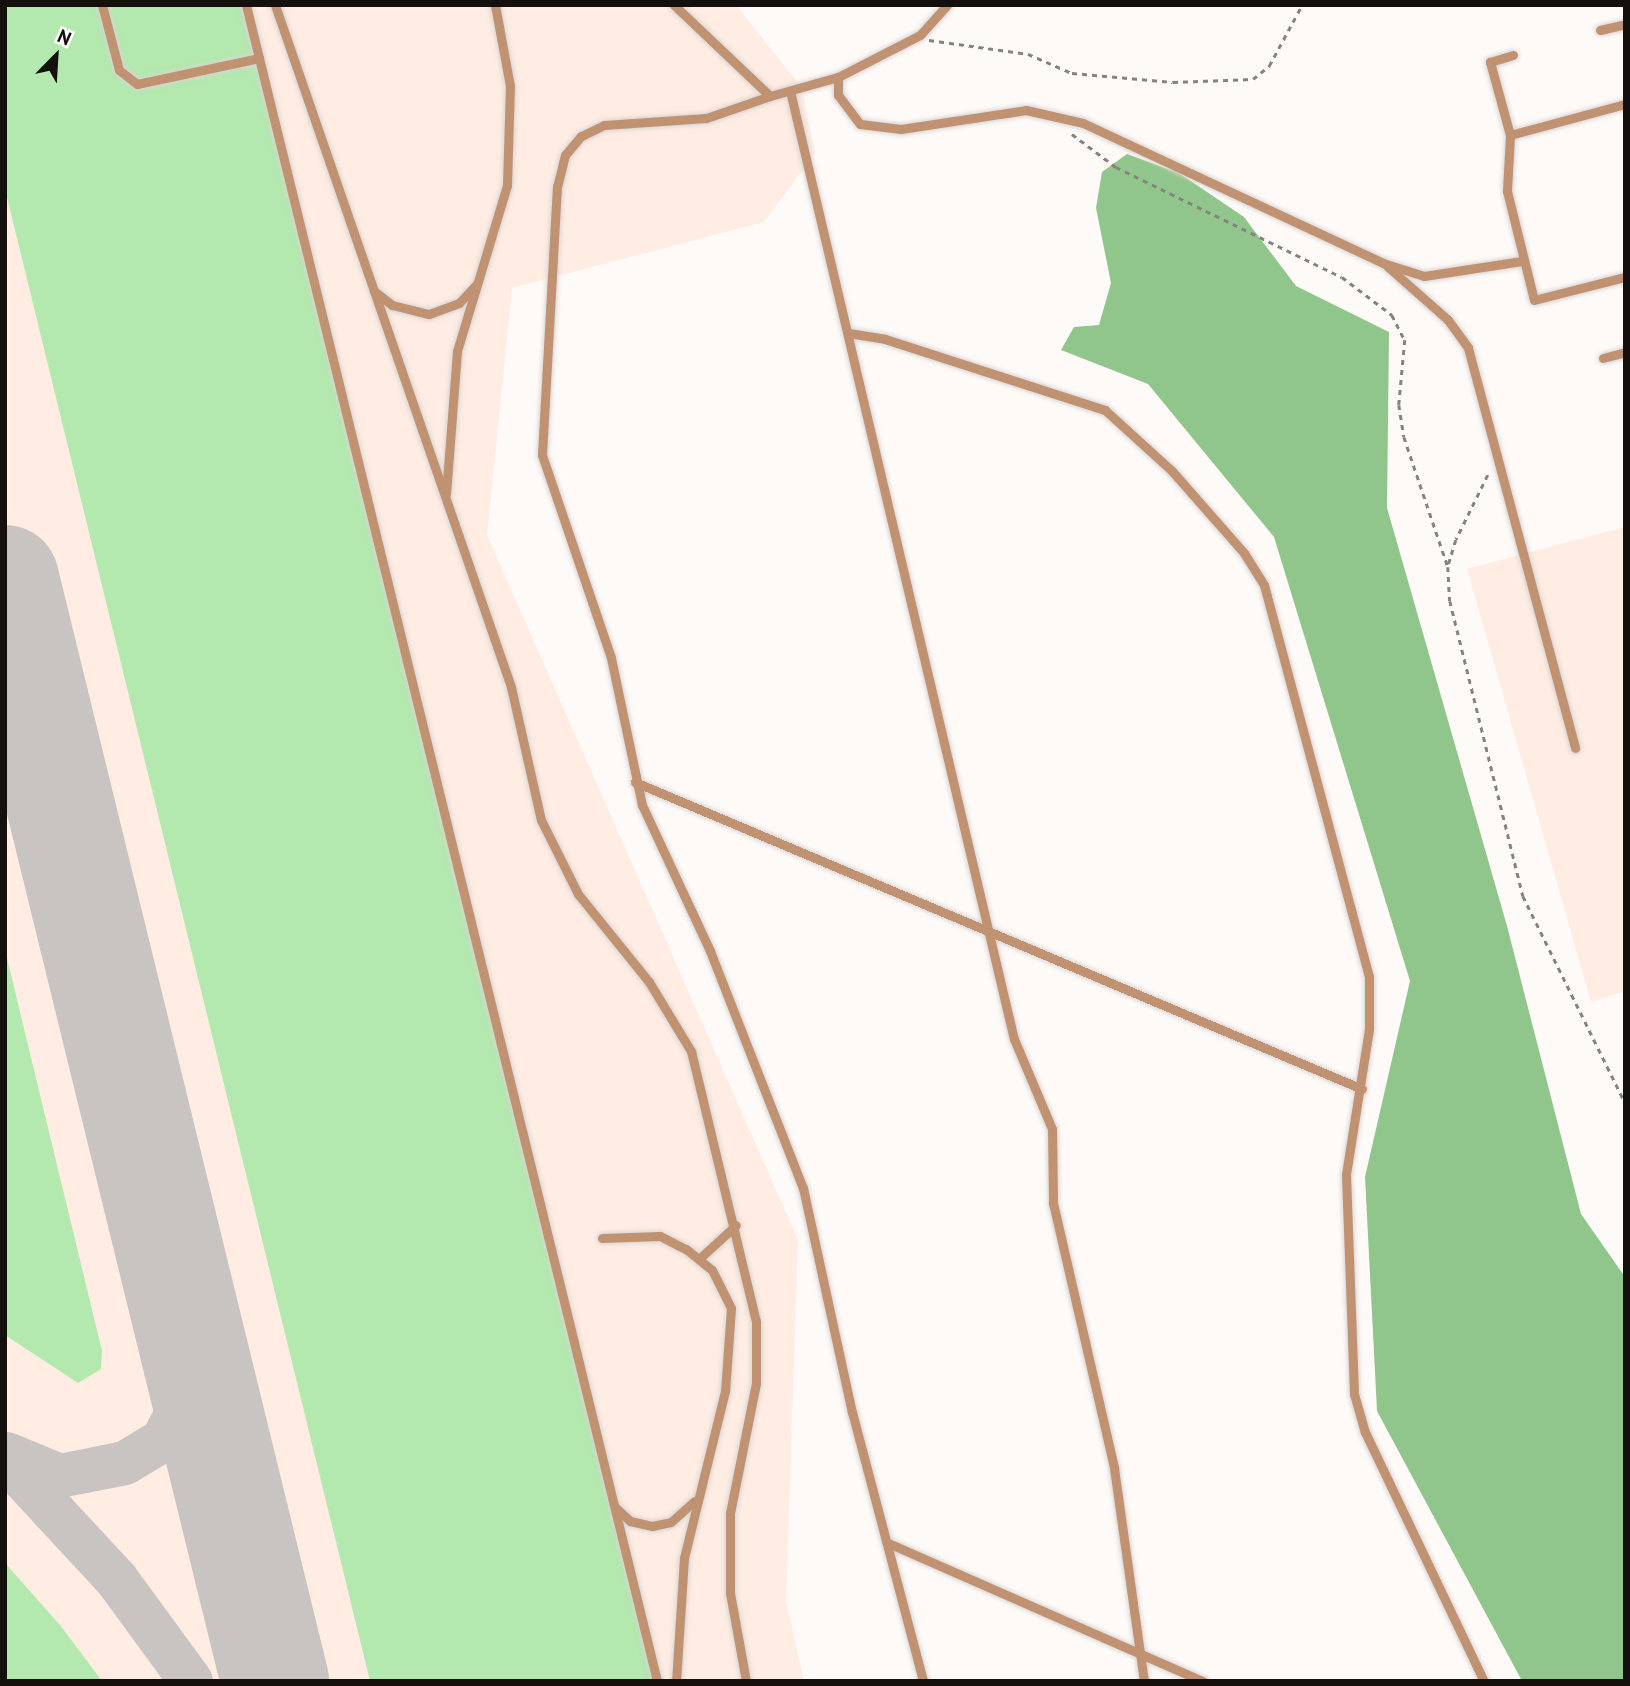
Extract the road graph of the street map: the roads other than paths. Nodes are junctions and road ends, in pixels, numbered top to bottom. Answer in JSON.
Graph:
{"nodes":[{"id":1,"x":102,"y":5,"type":"edge"},
{"id":2,"x":246,"y":5,"type":"edge"},
{"id":3,"x":275,"y":5,"type":"edge"},
{"id":4,"x":495,"y":5,"type":"edge"},
{"id":5,"x":674,"y":5,"type":"edge"},
{"id":6,"x":947,"y":5,"type":"edge"},
{"id":7,"x":1625,"y":24,"type":"edge"},
{"id":8,"x":1600,"y":30,"type":"dead end"},
{"id":9,"x":1513,"y":55,"type":"dead end"},
{"id":10,"x":259,"y":58,"type":"junction"},
{"id":11,"x":838,"y":77,"type":"junction"},
{"id":12,"x":790,"y":91,"type":"junction"},
{"id":13,"x":769,"y":96,"type":"junction"},
{"id":14,"x":1625,"y":104,"type":"edge"},
{"id":15,"x":1510,"y":135,"type":"junction"},
{"id":16,"x":1522,"y":261,"type":"junction"},
{"id":17,"x":1383,"y":263,"type":"junction"},
{"id":18,"x":1625,"y":277,"type":"edge"},
{"id":19,"x":479,"y":282,"type":"junction"},
{"id":20,"x":373,"y":289,"type":"junction"},
{"id":21,"x":848,"y":332,"type":"junction"},
{"id":22,"x":1625,"y":352,"type":"edge"},
{"id":23,"x":1603,"y":358,"type":"dead end"},
{"id":24,"x":446,"y":500,"type":"junction"},
{"id":25,"x":1575,"y":748,"type":"dead end"},
{"id":26,"x":635,"y":782,"type":"junction"},
{"id":27,"x":988,"y":929,"type":"junction"},
{"id":28,"x":1362,"y":1089,"type":"junction"},
{"id":29,"x":736,"y":1225,"type":"junction"},
{"id":30,"x":602,"y":1238,"type":"dead end"},
{"id":31,"x":701,"y":1257,"type":"junction"},
{"id":32,"x":696,"y":1498,"type":"junction"},
{"id":33,"x":614,"y":1506,"type":"junction"},
{"id":34,"x":888,"y":1543,"type":"junction"},
{"id":35,"x":1140,"y":1653,"type":"junction"},
{"id":36,"x":657,"y":1681,"type":"edge"},
{"id":37,"x":677,"y":1681,"type":"edge"},
{"id":38,"x":747,"y":1681,"type":"edge"},
{"id":39,"x":923,"y":1681,"type":"edge"},
{"id":40,"x":1144,"y":1681,"type":"edge"},
{"id":41,"x":1203,"y":1681,"type":"edge"},
{"id":42,"x":1483,"y":1681,"type":"edge"}],
"edges":[{"from":1,"to":10,"type":"lane"},
{"from":2,"to":10,"type":"lane"},
{"from":3,"to":20,"type":"lane"},
{"from":4,"to":19,"type":"lane"},
{"from":5,"to":13,"type":"lane"},
{"from":6,"to":11,"type":"lane"},
{"from":7,"to":8,"type":"lane"},
{"from":9,"to":15,"type":"lane"},
{"from":10,"to":33,"type":"lane"},
{"from":11,"to":12,"type":"lane"},
{"from":11,"to":17,"type":"lane"},
{"from":12,"to":13,"type":"lane"},
{"from":12,"to":21,"type":"lane"},
{"from":13,"to":26,"type":"lane"},
{"from":14,"to":15,"type":"lane"},
{"from":15,"to":16,"type":"lane"},
{"from":16,"to":17,"type":"lane"},
{"from":16,"to":18,"type":"lane"},
{"from":17,"to":25,"type":"lane"},
{"from":19,"to":20,"type":"lane"},
{"from":19,"to":24,"type":"lane"},
{"from":20,"to":24,"type":"lane"},
{"from":21,"to":27,"type":"lane"},
{"from":21,"to":28,"type":"lane"},
{"from":22,"to":23,"type":"lane"},
{"from":24,"to":29,"type":"lane"},
{"from":26,"to":27,"type":"lane"},
{"from":26,"to":34,"type":"lane"},
{"from":27,"to":28,"type":"lane"},
{"from":27,"to":35,"type":"lane"},
{"from":28,"to":42,"type":"lane"},
{"from":29,"to":31,"type":"lane"},
{"from":29,"to":38,"type":"lane"},
{"from":30,"to":31,"type":"lane"},
{"from":31,"to":32,"type":"lane"},
{"from":32,"to":33,"type":"lane"},
{"from":32,"to":37,"type":"lane"},
{"from":33,"to":36,"type":"lane"},
{"from":34,"to":35,"type":"lane"},
{"from":34,"to":39,"type":"lane"},
{"from":35,"to":40,"type":"lane"},
{"from":35,"to":41,"type":"lane"}]}
